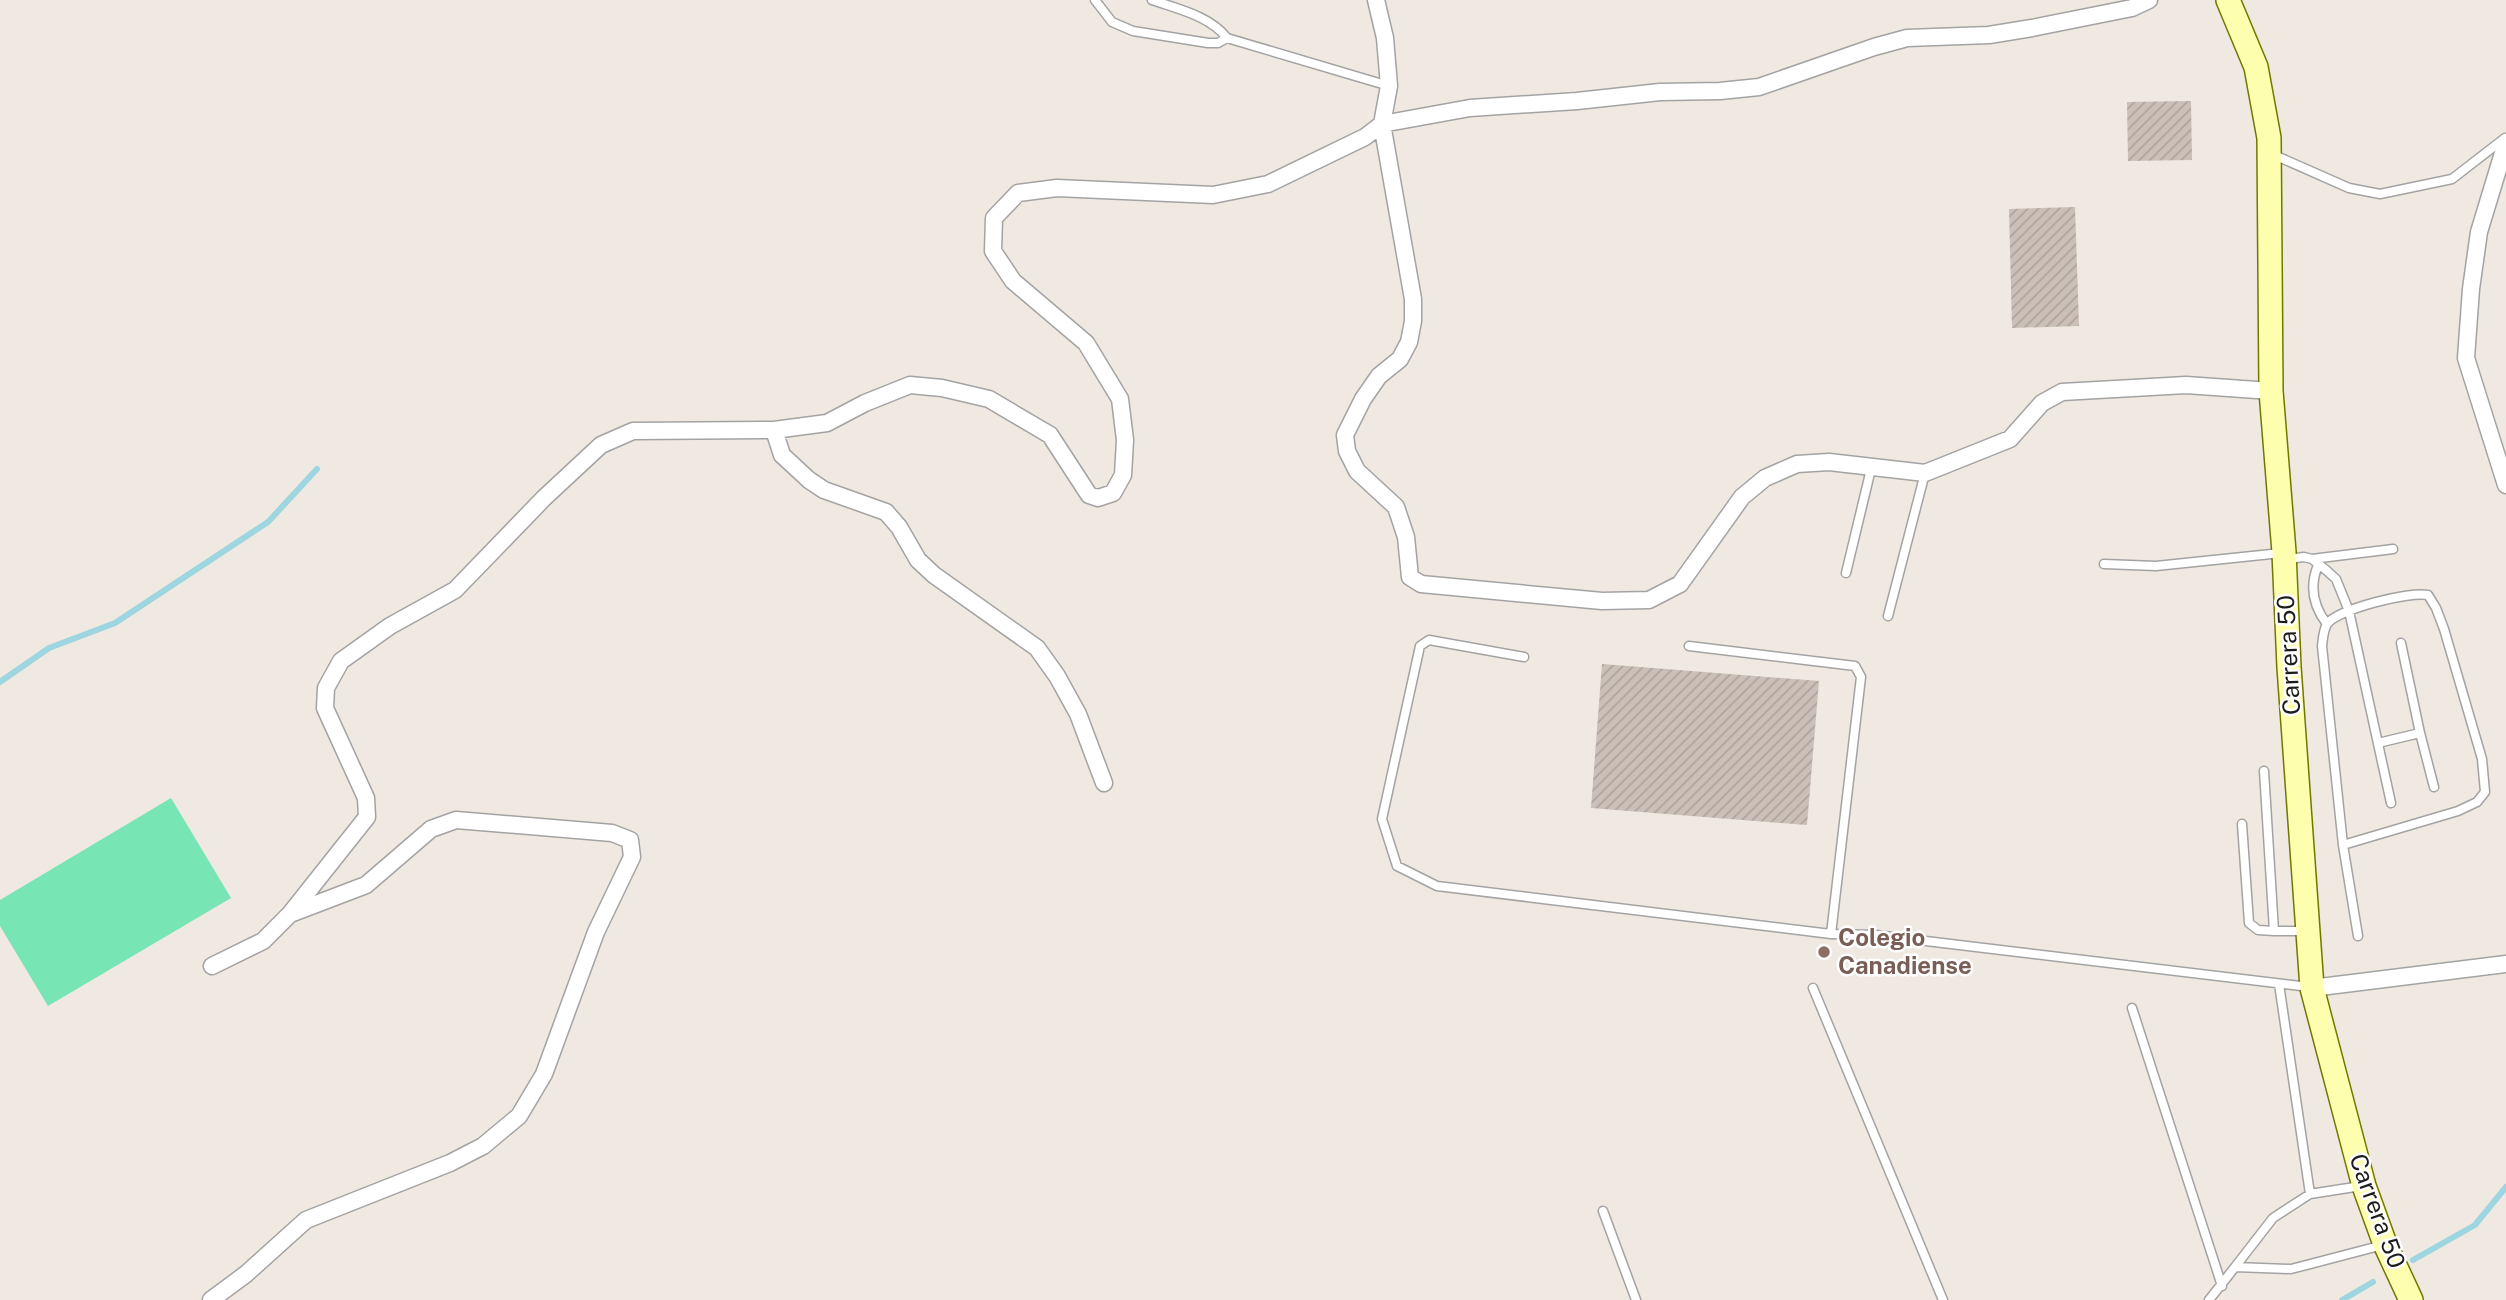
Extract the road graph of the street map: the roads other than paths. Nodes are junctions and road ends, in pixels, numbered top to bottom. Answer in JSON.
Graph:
{"nodes":[{"id":1,"x":1095,"y":0,"type":"edge"},
{"id":2,"x":1152,"y":0,"type":"edge"},
{"id":3,"x":1376,"y":0,"type":"edge"},
{"id":4,"x":2149,"y":0,"type":"edge"},
{"id":5,"x":2228,"y":0,"type":"edge"},
{"id":6,"x":1227,"y":38,"type":"junction"},
{"id":7,"x":1388,"y":86,"type":"junction"},
{"id":8,"x":1382,"y":124,"type":"junction"},
{"id":9,"x":2506,"y":137,"type":"edge"},
{"id":10,"x":2506,"y":143,"type":"edge"},
{"id":11,"x":2269,"y":152,"type":"junction"},
{"id":12,"x":2271,"y":391,"type":"junction"},
{"id":13,"x":774,"y":430,"type":"junction"},
{"id":14,"x":1871,"y":469,"type":"junction"},
{"id":15,"x":1925,"y":473,"type":"junction"},
{"id":16,"x":2506,"y":485,"type":"edge"},
{"id":17,"x":2393,"y":549,"type":"dead end"},
{"id":18,"x":2284,"y":556,"type":"junction"},
{"id":19,"x":2315,"y":562,"type":"junction"},
{"id":20,"x":2104,"y":564,"type":"dead end"},
{"id":21,"x":1846,"y":573,"type":"dead end"},
{"id":22,"x":2349,"y":611,"type":"junction"},
{"id":23,"x":1888,"y":616,"type":"dead end"},
{"id":24,"x":2327,"y":624,"type":"junction"},
{"id":25,"x":2401,"y":643,"type":"dead end"},
{"id":26,"x":1689,"y":646,"type":"dead end"},
{"id":27,"x":1524,"y":657,"type":"dead end"},
{"id":28,"x":2420,"y":733,"type":"junction"},
{"id":29,"x":2378,"y":743,"type":"junction"},
{"id":30,"x":2264,"y":771,"type":"dead end"},
{"id":31,"x":1104,"y":782,"type":"dead end"},
{"id":32,"x":2434,"y":787,"type":"dead end"},
{"id":33,"x":2391,"y":803,"type":"dead end"},
{"id":34,"x":2242,"y":824,"type":"dead end"},
{"id":35,"x":2343,"y":845,"type":"junction"},
{"id":36,"x":290,"y":914,"type":"junction"},
{"id":37,"x":2307,"y":930,"type":"junction"},
{"id":38,"x":2274,"y":931,"type":"junction"},
{"id":39,"x":1831,"y":934,"type":"junction"},
{"id":40,"x":2358,"y":936,"type":"dead end"},
{"id":41,"x":2506,"y":964,"type":"edge"},
{"id":42,"x":212,"y":966,"type":"dead end"},
{"id":43,"x":2279,"y":984,"type":"junction"},
{"id":44,"x":2312,"y":988,"type":"junction"},
{"id":45,"x":1813,"y":989,"type":"dead end"},
{"id":46,"x":2132,"y":1008,"type":"dead end"},
{"id":47,"x":2364,"y":1186,"type":"junction"},
{"id":48,"x":2310,"y":1194,"type":"junction"},
{"id":49,"x":1603,"y":1212,"type":"dead end"},
{"id":50,"x":2385,"y":1244,"type":"junction"},
{"id":51,"x":2235,"y":1267,"type":"junction"},
{"id":52,"x":2222,"y":1286,"type":"junction"},
{"id":53,"x":211,"y":1300,"type":"edge"},
{"id":54,"x":1636,"y":1300,"type":"edge"},
{"id":55,"x":1943,"y":1300,"type":"edge"},
{"id":56,"x":2209,"y":1300,"type":"edge"},
{"id":57,"x":2411,"y":1300,"type":"edge"}],
"edges":[{"from":1,"to":6,"type":"lane"},
{"from":2,"to":6,"type":"lane"},
{"from":3,"to":7,"type":"street"},
{"from":4,"to":8,"type":"street"},
{"from":5,"to":11,"type":"main road","name":"Carrera 50"},
{"from":6,"to":7,"type":"lane"},
{"from":7,"to":8,"type":"street"},
{"from":8,"to":13,"type":"street"},
{"from":8,"to":14,"type":"street"},
{"from":9,"to":11,"type":"lane"},
{"from":10,"to":16,"type":"street"},
{"from":11,"to":12,"type":"main road","name":"Carrera 50"},
{"from":12,"to":15,"type":"street"},
{"from":12,"to":18,"type":"main road","name":"Carrera 50"},
{"from":13,"to":31,"type":"street"},
{"from":13,"to":36,"type":"street"},
{"from":14,"to":15,"type":"street"},
{"from":14,"to":21,"type":"lane"},
{"from":15,"to":23,"type":"lane"},
{"from":17,"to":19,"type":"lane"},
{"from":18,"to":19,"type":"lane"},
{"from":18,"to":20,"type":"lane"},
{"from":18,"to":37,"type":"main road","name":"Carrera 50"},
{"from":19,"to":22,"type":"lane"},
{"from":19,"to":24,"type":"lane"},
{"from":22,"to":24,"type":"lane"},
{"from":22,"to":29,"type":"lane"},
{"from":22,"to":35,"type":"lane"},
{"from":24,"to":35,"type":"lane"},
{"from":25,"to":28,"type":"lane"},
{"from":26,"to":39,"type":"lane"},
{"from":27,"to":39,"type":"lane"},
{"from":28,"to":29,"type":"lane"},
{"from":28,"to":32,"type":"lane"},
{"from":29,"to":33,"type":"lane"},
{"from":30,"to":38,"type":"lane"},
{"from":34,"to":38,"type":"lane"},
{"from":35,"to":40,"type":"lane"},
{"from":36,"to":42,"type":"street"},
{"from":36,"to":53,"type":"street"},
{"from":37,"to":38,"type":"lane"},
{"from":37,"to":44,"type":"main road","name":"Carrera 50"},
{"from":39,"to":43,"type":"lane"},
{"from":41,"to":44,"type":"street"},
{"from":43,"to":44,"type":"lane"},
{"from":43,"to":48,"type":"lane"},
{"from":44,"to":47,"type":"main road","name":"Carrera 50"},
{"from":45,"to":55,"type":"lane"},
{"from":46,"to":52,"type":"lane"},
{"from":47,"to":48,"type":"lane"},
{"from":47,"to":50,"type":"main road","name":"Carrera 50"},
{"from":48,"to":51,"type":"lane"},
{"from":49,"to":54,"type":"lane"},
{"from":50,"to":51,"type":"lane"},
{"from":50,"to":57,"type":"main road","name":"Carrera 50"},
{"from":51,"to":52,"type":"lane"},
{"from":52,"to":56,"type":"lane"}]}
